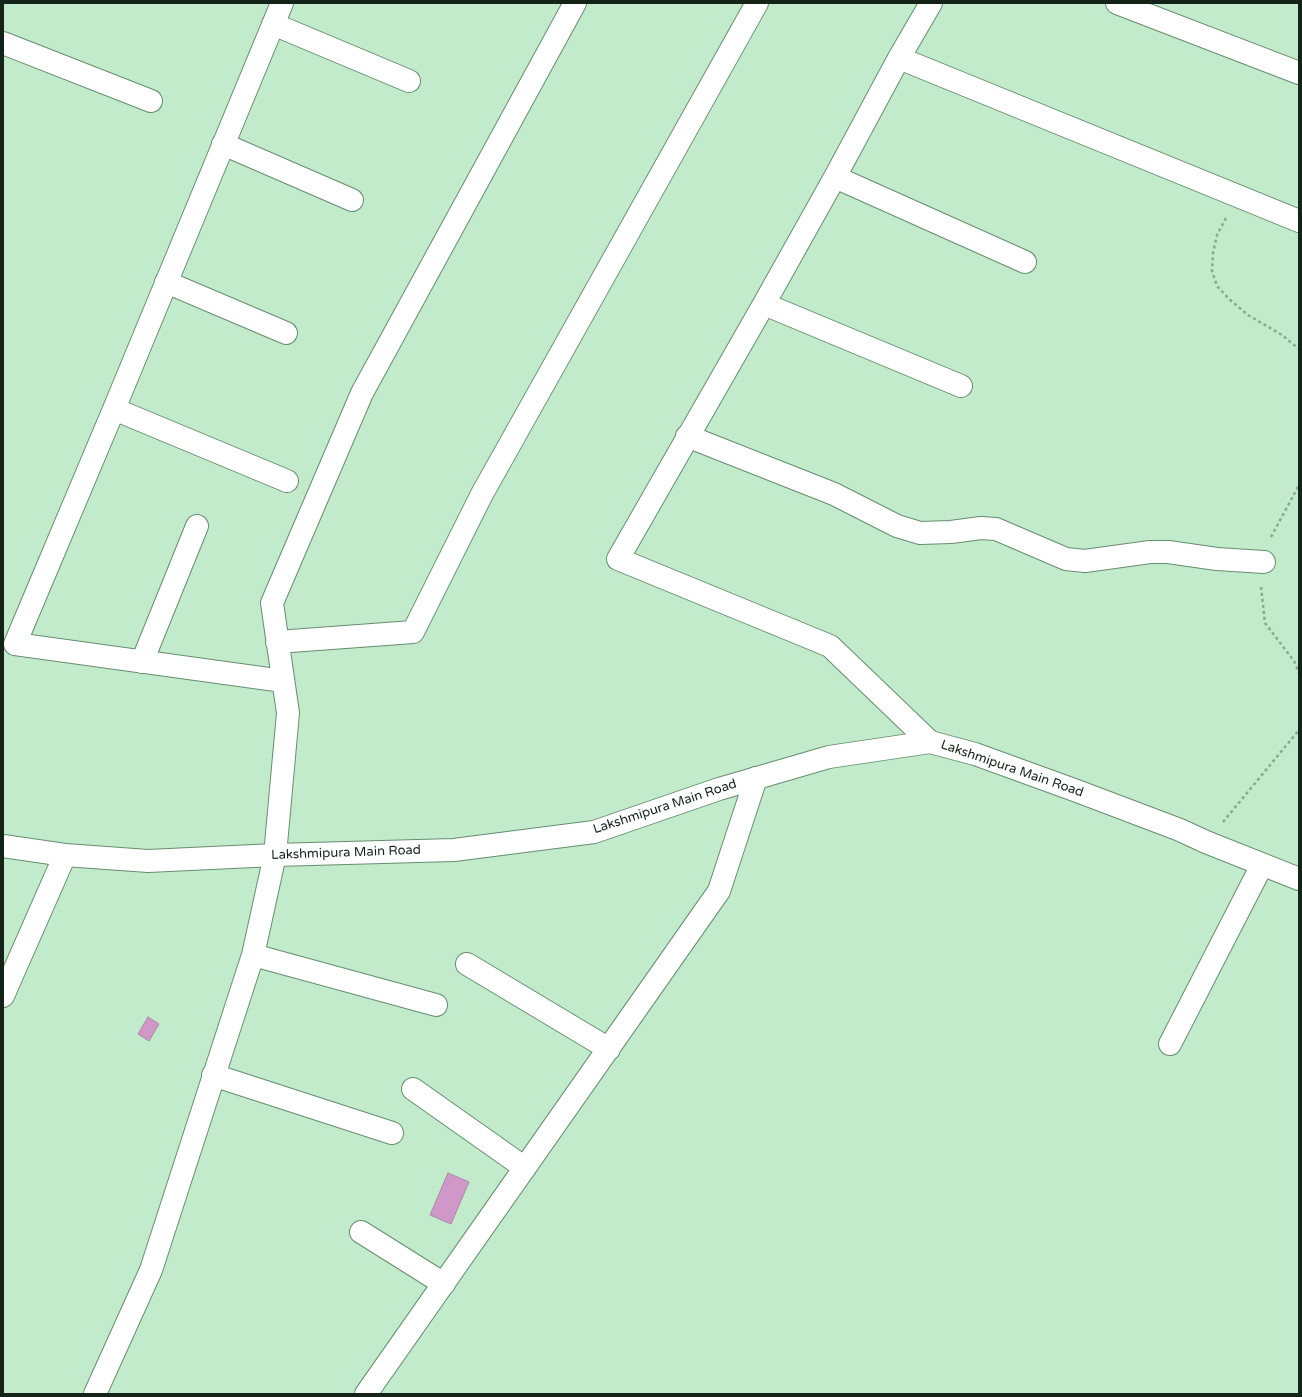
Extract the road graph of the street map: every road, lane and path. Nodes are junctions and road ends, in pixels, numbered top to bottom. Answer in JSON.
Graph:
{"nodes":[{"id":1,"x":282,"y":3,"type":"edge"},
{"id":2,"x":575,"y":3,"type":"edge"},
{"id":3,"x":757,"y":3,"type":"edge"},
{"id":4,"x":931,"y":3,"type":"edge"},
{"id":5,"x":1117,"y":3,"type":"edge"},
{"id":6,"x":273,"y":24,"type":"junction"},
{"id":7,"x":3,"y":43,"type":"edge"},
{"id":8,"x":899,"y":58,"type":"junction"},
{"id":9,"x":1299,"y":73,"type":"edge"},
{"id":10,"x":409,"y":82,"type":"dead end"},
{"id":11,"x":151,"y":101,"type":"dead end"},
{"id":12,"x":224,"y":144,"type":"junction"},
{"id":13,"x":835,"y":177,"type":"junction"},
{"id":14,"x":1237,"y":196,"type":"junction"},
{"id":15,"x":352,"y":200,"type":"dead end"},
{"id":16,"x":1299,"y":221,"type":"edge"},
{"id":17,"x":1025,"y":262,"type":"dead end"},
{"id":18,"x":166,"y":282,"type":"junction"},
{"id":19,"x":764,"y":304,"type":"junction"},
{"id":20,"x":286,"y":333,"type":"dead end"},
{"id":21,"x":1299,"y":349,"type":"edge"},
{"id":22,"x":961,"y":386,"type":"dead end"},
{"id":23,"x":114,"y":409,"type":"junction"},
{"id":24,"x":687,"y":436,"type":"junction"},
{"id":25,"x":287,"y":480,"type":"dead end"},
{"id":26,"x":197,"y":526,"type":"dead end"},
{"id":27,"x":1264,"y":562,"type":"dead end"},
{"id":28,"x":277,"y":642,"type":"junction"},
{"id":29,"x":142,"y":662,"type":"junction"},
{"id":30,"x":283,"y":681,"type":"junction"},
{"id":31,"x":1299,"y":730,"type":"edge"},
{"id":32,"x":930,"y":742,"type":"junction"},
{"id":33,"x":756,"y":778,"type":"junction"},
{"id":34,"x":1206,"y":842,"type":"junction"},
{"id":35,"x":3,"y":846,"type":"edge"},
{"id":36,"x":65,"y":854,"type":"junction"},
{"id":37,"x":275,"y":855,"type":"junction"},
{"id":38,"x":1262,"y":864,"type":"junction"},
{"id":39,"x":1299,"y":879,"type":"edge"},
{"id":40,"x":253,"y":955,"type":"junction"},
{"id":41,"x":467,"y":964,"type":"dead end"},
{"id":42,"x":3,"y":996,"type":"edge"},
{"id":43,"x":436,"y":1005,"type":"dead end"},
{"id":44,"x":1170,"y":1044,"type":"dead end"},
{"id":45,"x":609,"y":1048,"type":"junction"},
{"id":46,"x":213,"y":1075,"type":"junction"},
{"id":47,"x":413,"y":1089,"type":"dead end"},
{"id":48,"x":392,"y":1133,"type":"dead end"},
{"id":49,"x":525,"y":1168,"type":"junction"},
{"id":50,"x":361,"y":1232,"type":"dead end"},
{"id":51,"x":444,"y":1284,"type":"junction"},
{"id":52,"x":95,"y":1394,"type":"edge"},
{"id":53,"x":366,"y":1394,"type":"edge"}],
"edges":[{"from":1,"to":6,"type":"street"},
{"from":2,"to":28,"type":"street"},
{"from":3,"to":28,"type":"street"},
{"from":4,"to":8,"type":"street"},
{"from":5,"to":9,"type":"street"},
{"from":6,"to":10,"type":"street"},
{"from":6,"to":12,"type":"street"},
{"from":7,"to":11,"type":"street"},
{"from":8,"to":13,"type":"street"},
{"from":8,"to":14,"type":"street"},
{"from":12,"to":15,"type":"street"},
{"from":12,"to":18,"type":"street"},
{"from":13,"to":17,"type":"street"},
{"from":13,"to":19,"type":"street"},
{"from":14,"to":16,"type":"street"},
{"from":14,"to":21,"type":"path"},
{"from":18,"to":20,"type":"street"},
{"from":18,"to":23,"type":"street"},
{"from":19,"to":22,"type":"street"},
{"from":19,"to":24,"type":"street"},
{"from":23,"to":25,"type":"street"},
{"from":23,"to":29,"type":"street"},
{"from":24,"to":27,"type":"street"},
{"from":24,"to":32,"type":"street"},
{"from":26,"to":29,"type":"street"},
{"from":28,"to":30,"type":"street"},
{"from":29,"to":30,"type":"street"},
{"from":30,"to":37,"type":"street"},
{"from":31,"to":34,"type":"path"},
{"from":32,"to":33,"type":"street","name":"Lakshmipura Main Road"},
{"from":32,"to":34,"type":"street","name":"Lakshmipura Main Road"},
{"from":33,"to":37,"type":"street","name":"Lakshmipura Main Road"},
{"from":33,"to":45,"type":"street"},
{"from":34,"to":38,"type":"street","name":"Lakshmipura Main Road"},
{"from":35,"to":36,"type":"street","name":"Lakshmipura Main Road"},
{"from":36,"to":37,"type":"street","name":"Lakshmipura Main Road"},
{"from":36,"to":42,"type":"street"},
{"from":37,"to":40,"type":"street"},
{"from":38,"to":39,"type":"street","name":"Lakshmipura Main Road"},
{"from":38,"to":44,"type":"street"},
{"from":40,"to":43,"type":"street"},
{"from":40,"to":46,"type":"street"},
{"from":41,"to":45,"type":"street"},
{"from":45,"to":49,"type":"street"},
{"from":46,"to":48,"type":"street"},
{"from":46,"to":52,"type":"street"},
{"from":47,"to":49,"type":"street"},
{"from":49,"to":51,"type":"street"},
{"from":50,"to":51,"type":"street"},
{"from":51,"to":53,"type":"street"}]}
